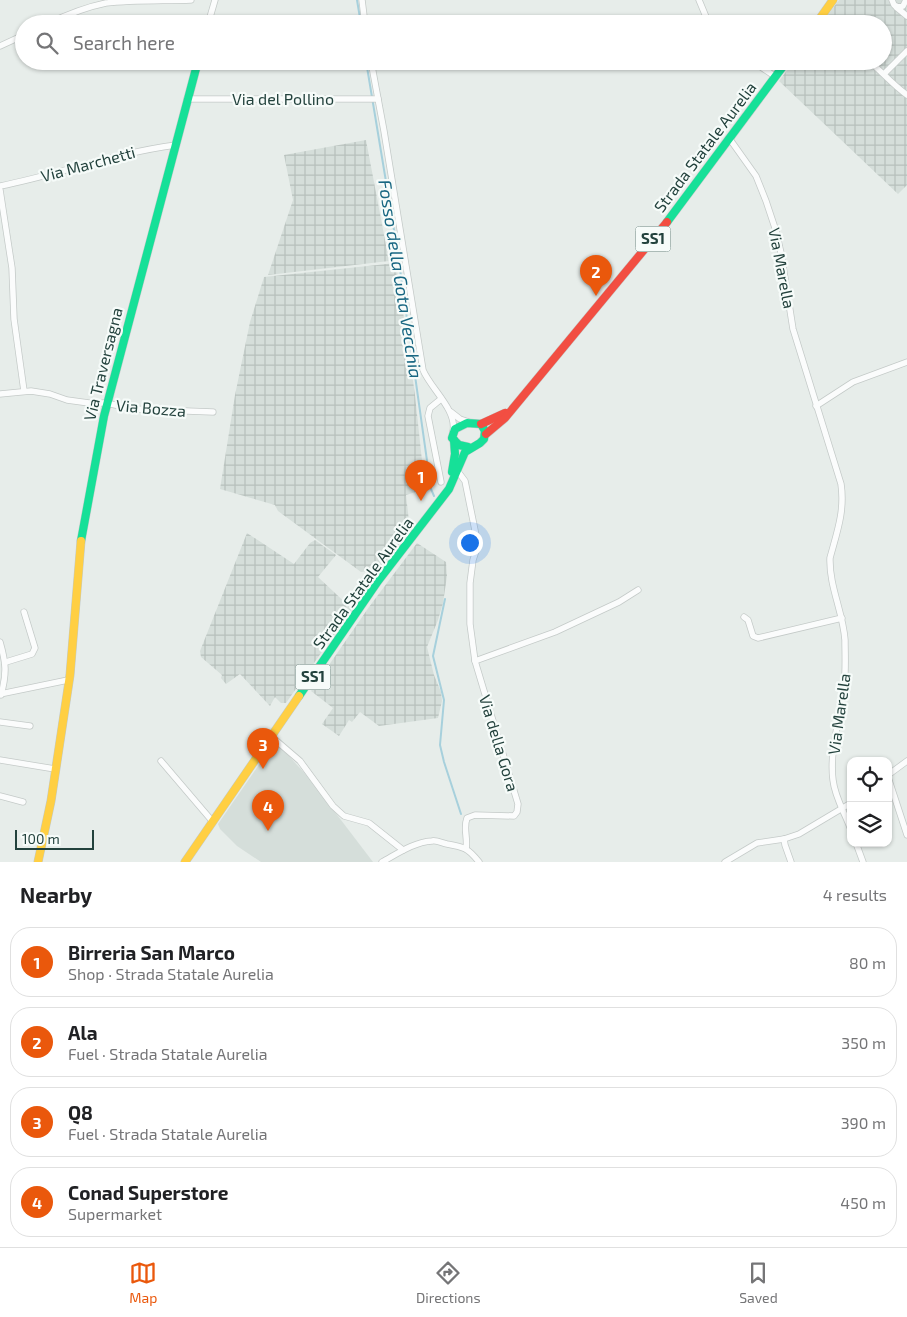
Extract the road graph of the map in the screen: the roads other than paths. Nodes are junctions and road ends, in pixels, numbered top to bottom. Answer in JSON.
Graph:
{"nodes":[{"id":1,"x":191,"y":0,"type":"edge"},
{"id":2,"x":215,"y":0,"type":"edge"},
{"id":3,"x":362,"y":0,"type":"edge"},
{"id":4,"x":699,"y":0,"type":"edge"},
{"id":5,"x":833,"y":0,"type":"edge"},
{"id":6,"x":892,"y":0,"type":"edge"},
{"id":7,"x":906,"y":0,"type":"edge"},
{"id":8,"x":896,"y":6,"type":"junction"},
{"id":9,"x":65,"y":15,"type":"edge"},
{"id":10,"x":211,"y":15,"type":"edge"},
{"id":11,"x":364,"y":15,"type":"edge"},
{"id":12,"x":705,"y":15,"type":"edge"},
{"id":13,"x":824,"y":15,"type":"edge"},
{"id":14,"x":907,"y":16,"type":"edge"},
{"id":15,"x":15,"y":39,"type":"edge"},
{"id":16,"x":0,"y":46,"type":"edge"},
{"id":17,"x":907,"y":51,"type":"edge"},
{"id":18,"x":892,"y":66,"type":"edge"},
{"id":19,"x":195,"y":70,"type":"edge"},
{"id":20,"x":372,"y":70,"type":"edge"},
{"id":21,"x":766,"y":70,"type":"edge"},
{"id":22,"x":781,"y":70,"type":"edge"},
{"id":23,"x":879,"y":70,"type":"edge"},
{"id":24,"x":888,"y":70,"type":"edge"},
{"id":25,"x":884,"y":74,"type":"junction"},
{"id":26,"x":776,"y":77,"type":"junction"},
{"id":27,"x":907,"y":95,"type":"edge"},
{"id":28,"x":374,"y":99,"type":"junction"},
{"id":29,"x":187,"y":100,"type":"junction"},
{"id":30,"x":729,"y":138,"type":"junction"},
{"id":31,"x":176,"y":145,"type":"junction"},
{"id":32,"x":0,"y":186,"type":"edge"},
{"id":33,"x":0,"y":190,"type":"edge"},
{"id":34,"x":907,"y":362,"type":"edge"},
{"id":35,"x":24,"y":392,"type":"junction"},
{"id":36,"x":0,"y":394,"type":"edge"},
{"id":37,"x":441,"y":399,"type":"junction"},
{"id":38,"x":106,"y":404,"type":"junction"},
{"id":39,"x":816,"y":406,"type":"junction"},
{"id":40,"x":449,"y":411,"type":"junction"},
{"id":41,"x":510,"y":411,"type":"junction"},
{"id":42,"x":213,"y":412,"type":"dead end"},
{"id":43,"x":470,"y":423,"type":"junction"},
{"id":44,"x":481,"y":424,"type":"junction"},
{"id":45,"x":453,"y":431,"type":"junction"},
{"id":46,"x":486,"y":434,"type":"junction"},
{"id":47,"x":454,"y":440,"type":"junction"},
{"id":48,"x":468,"y":447,"type":"junction"},
{"id":49,"x":455,"y":457,"type":"junction"},
{"id":50,"x":458,"y":471,"type":"junction"},
{"id":51,"x":440,"y":482,"type":"dead end"},
{"id":52,"x":445,"y":494,"type":"junction"},
{"id":53,"x":638,"y":590,"type":"dead end"},
{"id":54,"x":24,"y":612,"type":"dead end"},
{"id":55,"x":744,"y":617,"type":"dead end"},
{"id":56,"x":842,"y":618,"type":"junction"},
{"id":57,"x":0,"y":642,"type":"edge"},
{"id":58,"x":2,"y":654,"type":"edge"},
{"id":59,"x":475,"y":661,"type":"junction"},
{"id":60,"x":6,"y":662,"type":"junction"},
{"id":61,"x":68,"y":680,"type":"junction"},
{"id":62,"x":0,"y":695,"type":"edge"},
{"id":63,"x":0,"y":722,"type":"edge"},
{"id":64,"x":30,"y":726,"type":"dead end"},
{"id":65,"x":272,"y":737,"type":"junction"},
{"id":66,"x":0,"y":760,"type":"edge"},
{"id":67,"x":161,"y":761,"type":"dead end"},
{"id":68,"x":907,"y":761,"type":"edge"},
{"id":69,"x":55,"y":770,"type":"junction"},
{"id":70,"x":892,"y":773,"type":"edge"},
{"id":71,"x":892,"y":788,"type":"edge"},
{"id":72,"x":0,"y":796,"type":"edge"},
{"id":73,"x":23,"y":802,"type":"dead end"},
{"id":74,"x":847,"y":805,"type":"edge"},
{"id":75,"x":843,"y":808,"type":"junction"},
{"id":76,"x":847,"y":819,"type":"edge"},
{"id":77,"x":214,"y":822,"type":"junction"},
{"id":78,"x":907,"y":835,"type":"edge"},
{"id":79,"x":784,"y":839,"type":"junction"},
{"id":80,"x":857,"y":847,"type":"edge"},
{"id":81,"x":466,"y":849,"type":"junction"},
{"id":82,"x":402,"y":850,"type":"junction"},
{"id":83,"x":38,"y":862,"type":"edge"},
{"id":84,"x":184,"y":862,"type":"edge"},
{"id":85,"x":382,"y":862,"type":"edge"},
{"id":86,"x":479,"y":862,"type":"edge"},
{"id":87,"x":725,"y":862,"type":"edge"},
{"id":88,"x":791,"y":862,"type":"edge"},
{"id":89,"x":863,"y":862,"type":"edge"}],
"edges":[{"from":1,"to":9,"type":"street"},
{"from":2,"to":10,"type":"street"},
{"from":3,"to":11,"type":"street"},
{"from":4,"to":12,"type":"street"},
{"from":5,"to":13,"type":"main road"},
{"from":6,"to":8,"type":"street"},
{"from":7,"to":8,"type":"street"},
{"from":8,"to":14,"type":"street"},
{"from":15,"to":16,"type":"street"},
{"from":17,"to":18,"type":"street"},
{"from":19,"to":29,"type":"main road","name":"Via Traversagna"},
{"from":20,"to":28,"type":"street"},
{"from":21,"to":26,"type":"street"},
{"from":22,"to":26,"type":"main road","name":"Strada Statale Aurelia","number":"SS1"},
{"from":23,"to":25,"type":"street"},
{"from":24,"to":25,"type":"street"},
{"from":25,"to":27,"type":"street"},
{"from":26,"to":30,"type":"main road","name":"Strada Statale Aurelia","number":"SS1"},
{"from":28,"to":29,"type":"street","name":"Via del Pollino"},
{"from":28,"to":37,"type":"street"},
{"from":29,"to":31,"type":"main road","name":"Via Traversagna"},
{"from":30,"to":39,"type":"street","name":"Via Marella"},
{"from":30,"to":41,"type":"main road","name":"Strada Statale Aurelia","number":"SS1"},
{"from":31,"to":32,"type":"street","name":"Via Marchetti"},
{"from":31,"to":38,"type":"main road","name":"Via Traversagna"},
{"from":33,"to":35,"type":"street"},
{"from":34,"to":39,"type":"street"},
{"from":35,"to":36,"type":"street","name":"Via Bozza"},
{"from":35,"to":38,"type":"street","name":"Via Bozza"},
{"from":37,"to":40,"type":"street"},
{"from":37,"to":51,"type":"street"},
{"from":38,"to":42,"type":"street","name":"Via Bozza"},
{"from":38,"to":61,"type":"main road","name":"Via Traversagna"},
{"from":39,"to":56,"type":"street","name":"Via Marella"},
{"from":40,"to":43,"type":"street"},
{"from":40,"to":45,"type":"street"},
{"from":41,"to":44,"type":"main road","name":"Strada Statale Aurelia","number":"SS1"},
{"from":41,"to":46,"type":"main road","name":"Strada Statale Aurelia","number":"SS1"},
{"from":43,"to":44,"type":"main road","name":"Strada Statale Aurelia","number":"SS1"},
{"from":43,"to":45,"type":"main road"},
{"from":44,"to":46,"type":"main road"},
{"from":45,"to":47,"type":"main road","name":"Strada Statale Aurelia","number":"SS1"},
{"from":46,"to":48,"type":"main road","name":"Strada Statale Aurelia","number":"SS1"},
{"from":47,"to":48,"type":"main road"},
{"from":47,"to":49,"type":"main road","name":"Strada Statale Aurelia","number":"SS1"},
{"from":48,"to":50,"type":"main road","name":"Strada Statale Aurelia","number":"SS1"},
{"from":49,"to":50,"type":"street","name":"Via della Gora"},
{"from":49,"to":52,"type":"main road","name":"Strada Statale Aurelia","number":"SS1"},
{"from":50,"to":52,"type":"main road","name":"Strada Statale Aurelia","number":"SS1"},
{"from":50,"to":59,"type":"street","name":"Via della Gora"},
{"from":52,"to":65,"type":"main road","name":"Strada Statale Aurelia","number":"SS1"},
{"from":53,"to":59,"type":"street"},
{"from":54,"to":60,"type":"street"},
{"from":55,"to":56,"type":"street"},
{"from":56,"to":75,"type":"street","name":"Via Marella"},
{"from":57,"to":58,"type":"street"},
{"from":58,"to":60,"type":"street"},
{"from":59,"to":81,"type":"street","name":"Via della Gora"},
{"from":60,"to":62,"type":"street"},
{"from":61,"to":62,"type":"street"},
{"from":61,"to":69,"type":"main road","name":"Via Traversagna"},
{"from":63,"to":64,"type":"street"},
{"from":65,"to":77,"type":"main road","name":"Strada Statale Aurelia","number":"SS1"},
{"from":65,"to":82,"type":"street"},
{"from":66,"to":69,"type":"street"},
{"from":67,"to":77,"type":"street"},
{"from":68,"to":70,"type":"street"},
{"from":69,"to":83,"type":"main road","name":"Via Traversagna"},
{"from":71,"to":78,"type":"street"},
{"from":72,"to":73,"type":"street"},
{"from":74,"to":75,"type":"street"},
{"from":75,"to":76,"type":"street","name":"Via Marella"},
{"from":75,"to":79,"type":"street"},
{"from":77,"to":84,"type":"main road","name":"Strada Statale Aurelia","number":"SS1"},
{"from":79,"to":87,"type":"street"},
{"from":79,"to":88,"type":"street"},
{"from":80,"to":89,"type":"street"},
{"from":81,"to":82,"type":"street"},
{"from":81,"to":86,"type":"street"},
{"from":82,"to":85,"type":"street"}]}
